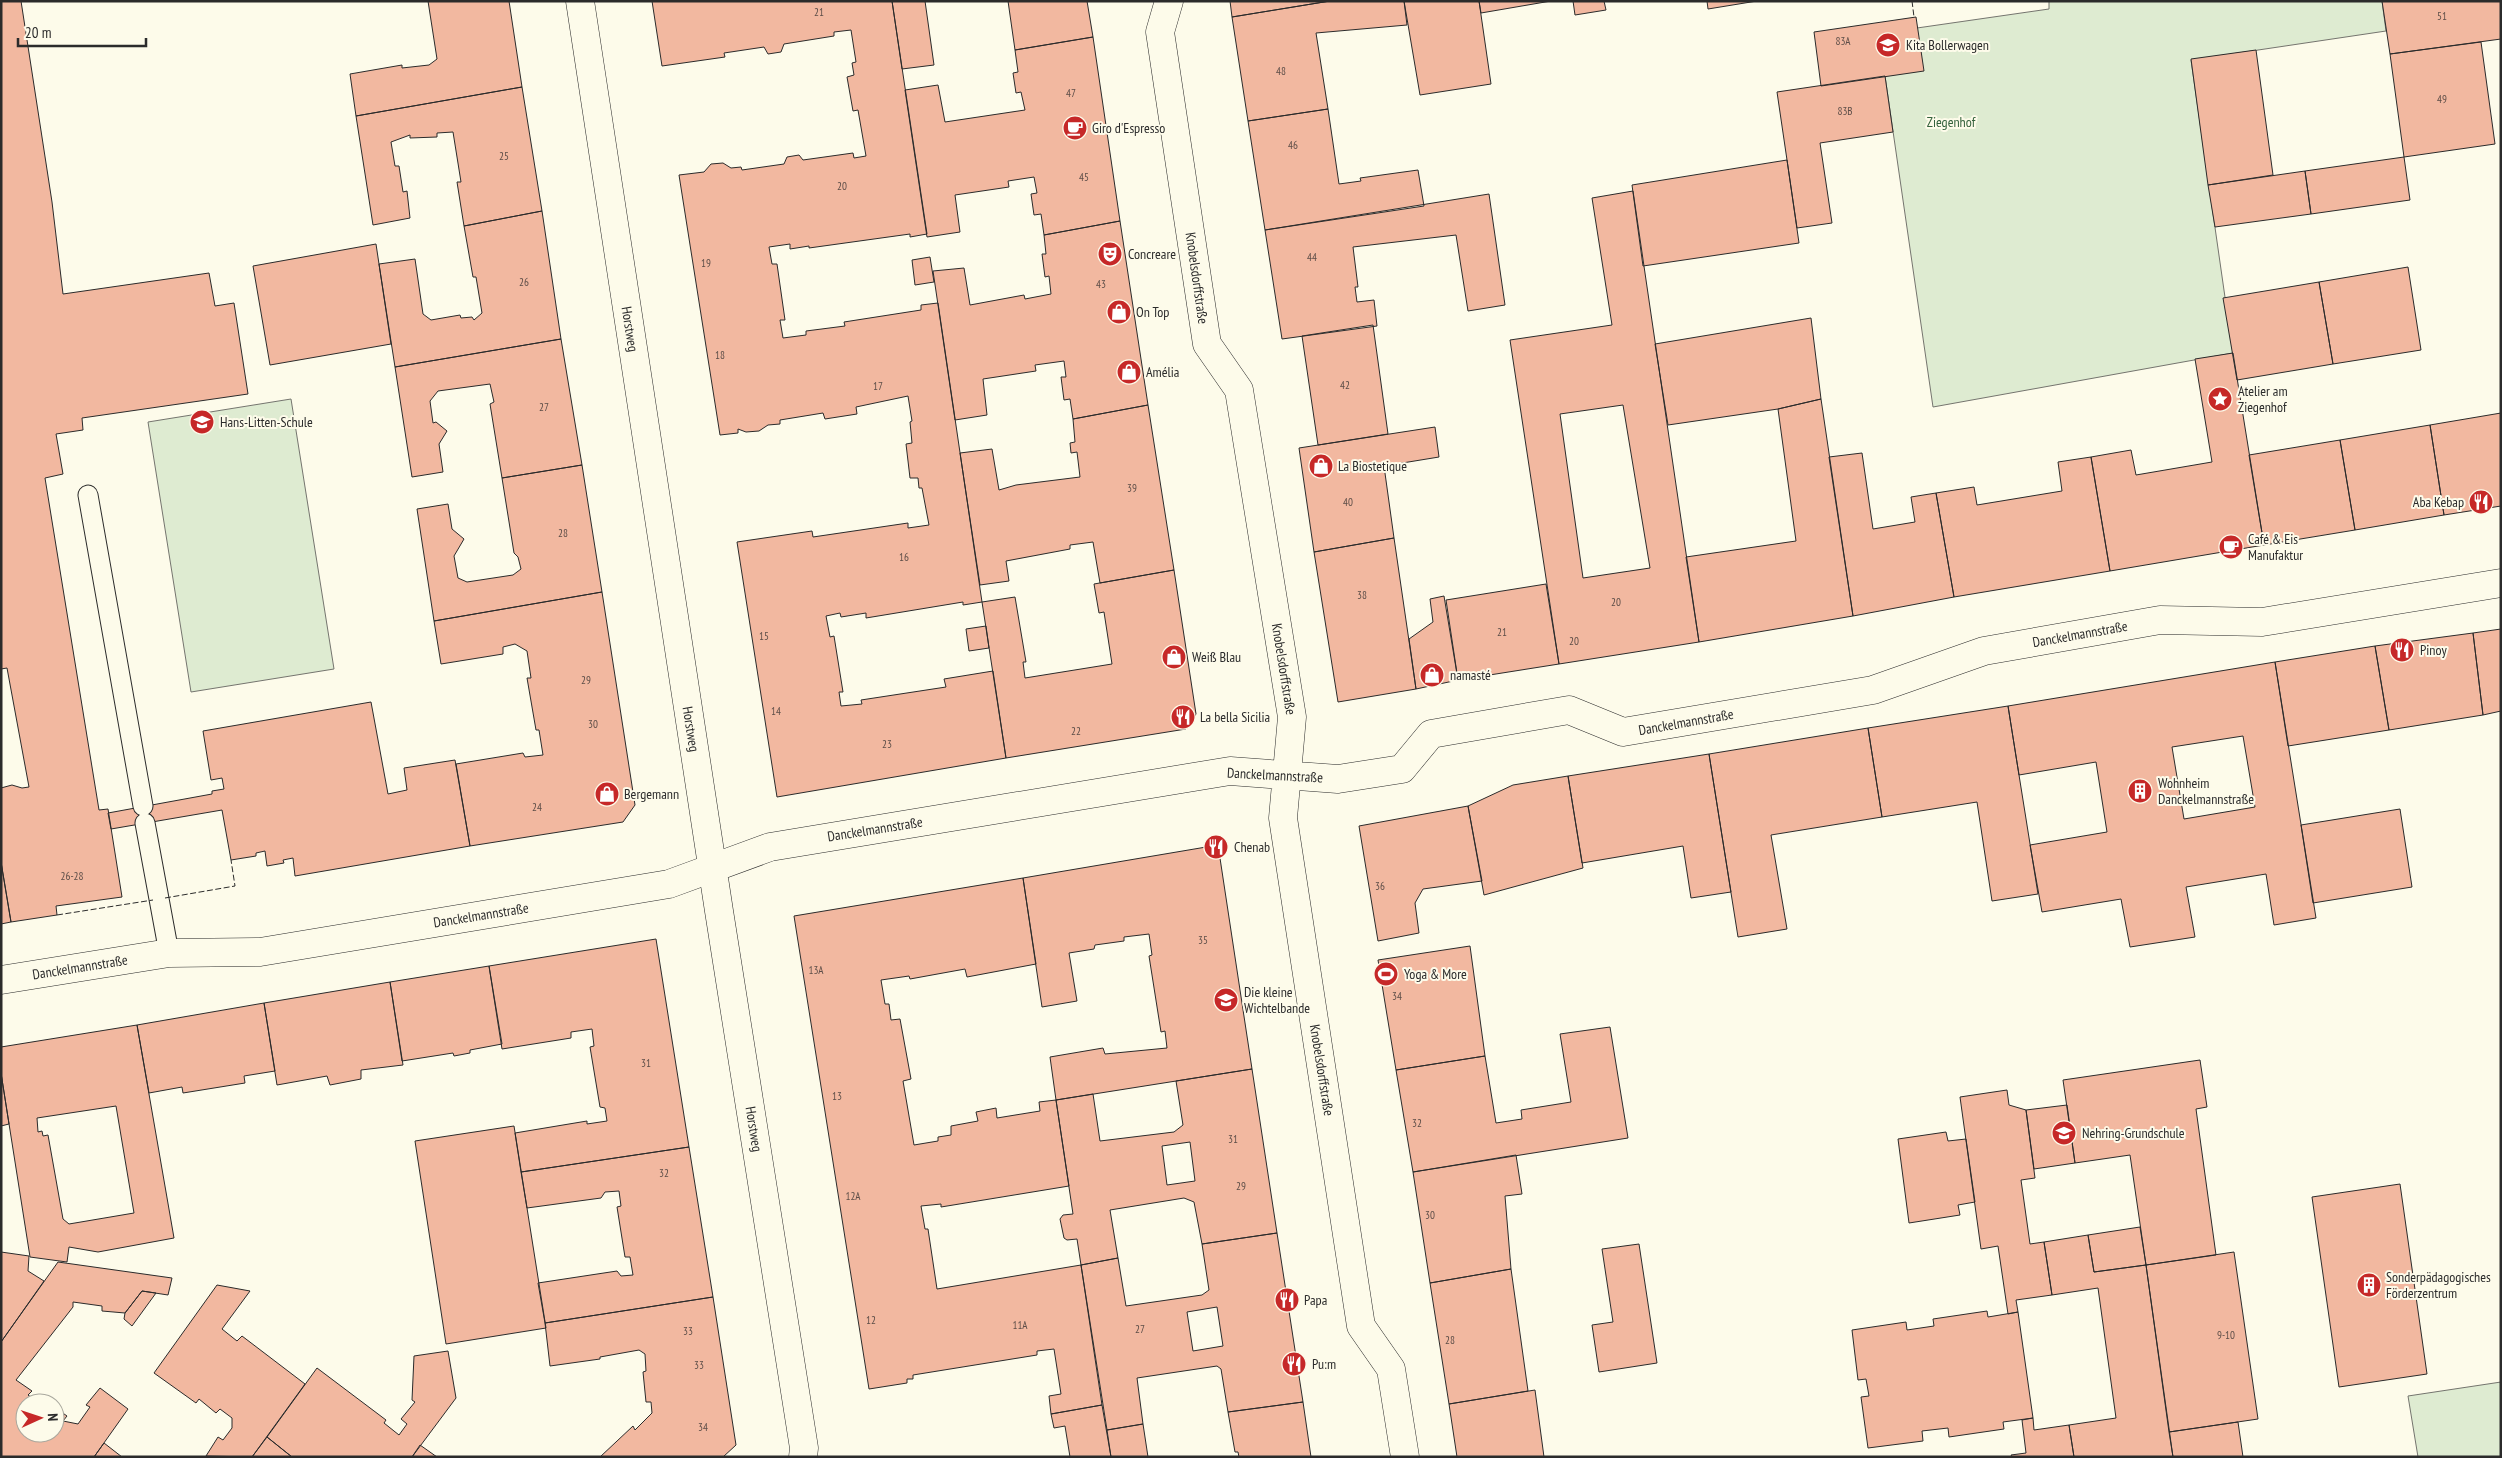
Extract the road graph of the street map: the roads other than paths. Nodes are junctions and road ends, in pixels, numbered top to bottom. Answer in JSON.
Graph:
{"nodes":[{"id":1,"x":580,"y":1,"type":"edge"},
{"id":2,"x":1170,"y":1,"type":"edge"},
{"id":3,"x":88,"y":495,"type":"dead end"},
{"id":4,"x":2501,"y":583,"type":"edge"},
{"id":5,"x":1289,"y":773,"type":"junction"},
{"id":6,"x":713,"y":868,"type":"junction"},
{"id":7,"x":168,"y":952,"type":"junction"},
{"id":8,"x":1,"y":980,"type":"edge"},
{"id":9,"x":803,"y":1457,"type":"edge"},
{"id":10,"x":1405,"y":1457,"type":"edge"}],
"edges":[{"from":1,"to":6,"type":"street","name":"Horstweg"},
{"from":2,"to":5,"type":"street","name":"Knobelsdorffstraße"},
{"from":3,"to":7,"type":"lane"},
{"from":4,"to":5,"type":"street","name":"Danckelmannstraße"},
{"from":5,"to":6,"type":"street","name":"Danckelmannstraße"},
{"from":5,"to":10,"type":"street","name":"Knobelsdorffstraße"},
{"from":6,"to":7,"type":"street","name":"Danckelmannstraße"},
{"from":6,"to":9,"type":"street","name":"Horstweg"},
{"from":7,"to":8,"type":"street","name":"Danckelmannstraße"}]}
